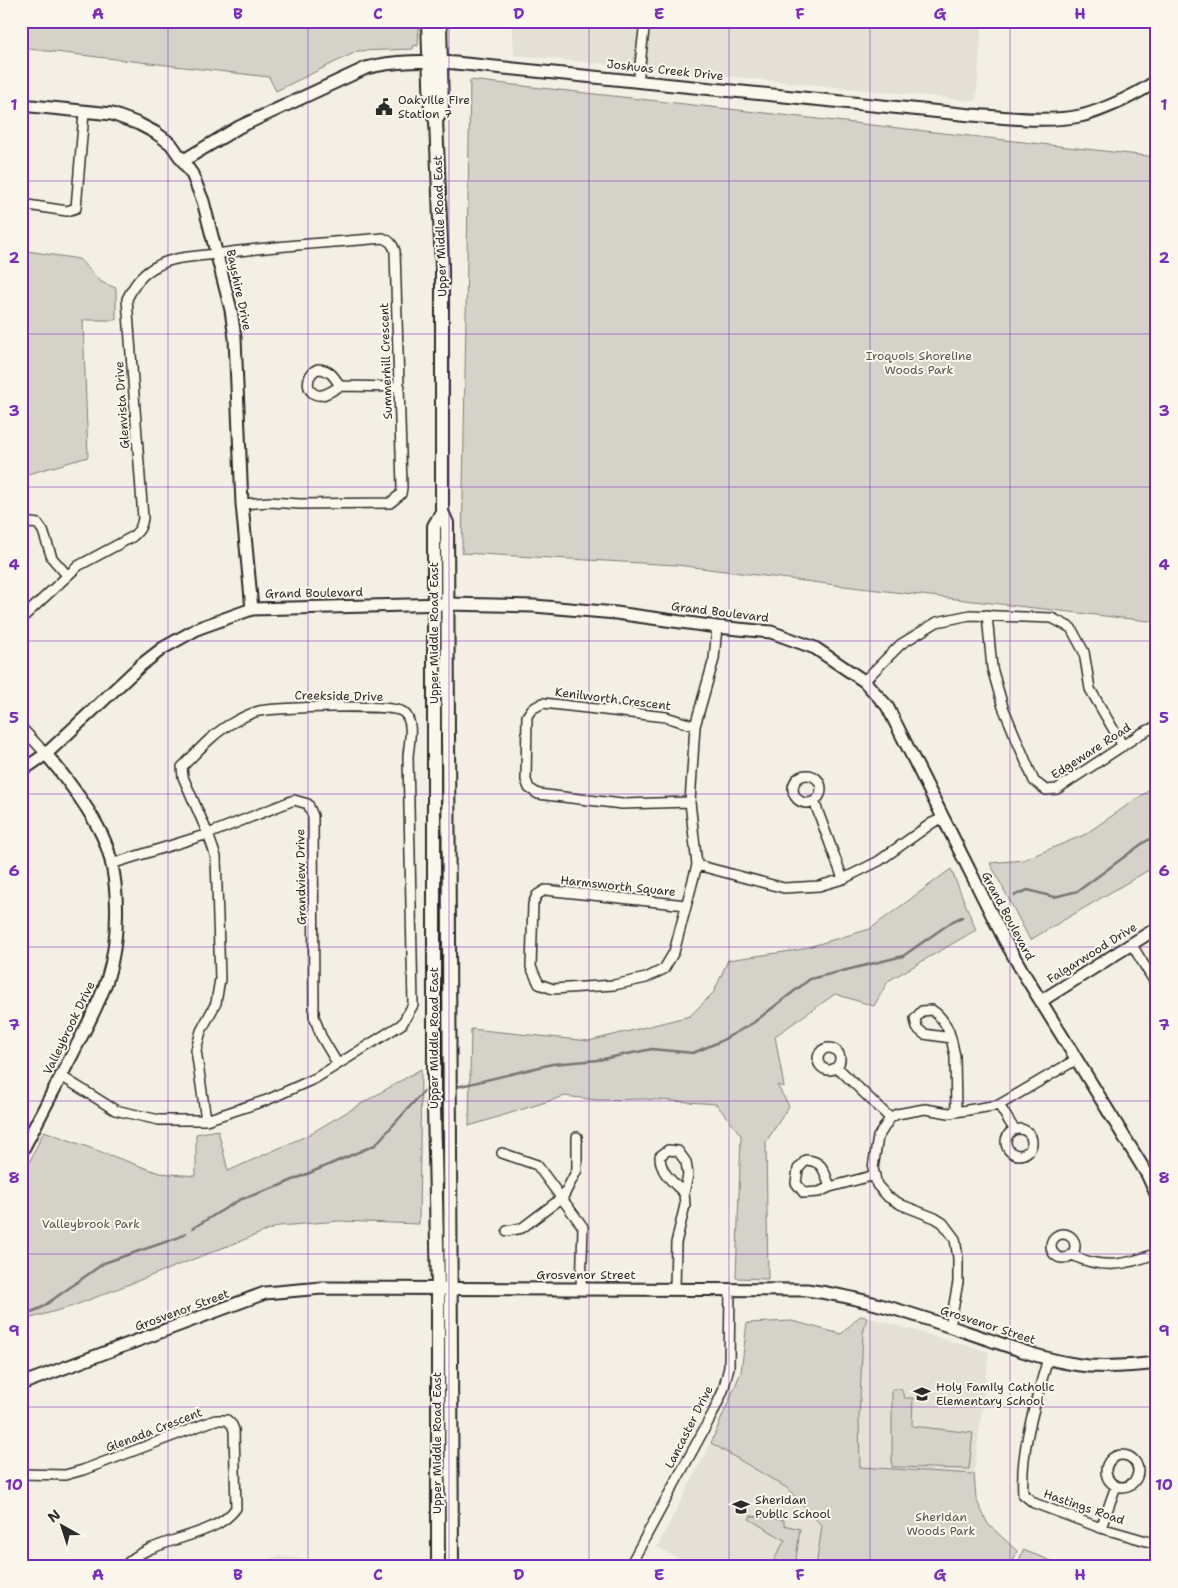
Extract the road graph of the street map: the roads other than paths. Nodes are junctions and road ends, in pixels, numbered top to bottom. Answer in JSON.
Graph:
{"nodes":[{"id":1,"x":428,"y":21,"type":"edge"},
{"id":2,"x":440,"y":21,"type":"edge"},
{"id":3,"x":644,"y":21,"type":"edge"},
{"id":4,"x":435,"y":62,"type":"junction"},
{"id":5,"x":1157,"y":80,"type":"edge"},
{"id":6,"x":638,"y":82,"type":"junction"},
{"id":7,"x":21,"y":105,"type":"edge"},
{"id":8,"x":84,"y":112,"type":"junction"},
{"id":9,"x":184,"y":160,"type":"junction"},
{"id":10,"x":21,"y":204,"type":"edge"},
{"id":11,"x":217,"y":254,"type":"junction"},
{"id":12,"x":340,"y":386,"type":"dead end"},
{"id":13,"x":400,"y":387,"type":"junction"},
{"id":14,"x":242,"y":504,"type":"junction"},
{"id":15,"x":21,"y":526,"type":"edge"},
{"id":16,"x":67,"y":575,"type":"junction"},
{"id":17,"x":441,"y":604,"type":"junction"},
{"id":18,"x":252,"y":609,"type":"junction"},
{"id":19,"x":987,"y":615,"type":"junction"},
{"id":20,"x":21,"y":620,"type":"edge"},
{"id":21,"x":716,"y":626,"type":"junction"},
{"id":22,"x":864,"y":681,"type":"junction"},
{"id":23,"x":695,"y":726,"type":"junction"},
{"id":24,"x":1157,"y":726,"type":"edge"},
{"id":25,"x":21,"y":727,"type":"edge"},
{"id":26,"x":1123,"y":746,"type":"junction"},
{"id":27,"x":46,"y":754,"type":"junction"},
{"id":28,"x":21,"y":771,"type":"edge"},
{"id":29,"x":814,"y":801,"type":"dead end"},
{"id":30,"x":690,"y":802,"type":"junction"},
{"id":31,"x":943,"y":818,"type":"junction"},
{"id":32,"x":208,"y":834,"type":"junction"},
{"id":33,"x":111,"y":864,"type":"junction"},
{"id":34,"x":697,"y":864,"type":"junction"},
{"id":35,"x":843,"y":879,"type":"junction"},
{"id":36,"x":686,"y":906,"type":"junction"},
{"id":37,"x":1157,"y":928,"type":"edge"},
{"id":38,"x":1132,"y":945,"type":"junction"},
{"id":39,"x":1157,"y":986,"type":"edge"},
{"id":40,"x":1041,"y":1001,"type":"junction"},
{"id":41,"x":950,"y":1038,"type":"dead end"},
{"id":42,"x":1077,"y":1059,"type":"junction"},
{"id":43,"x":337,"y":1063,"type":"junction"},
{"id":44,"x":837,"y":1067,"type":"dead end"},
{"id":45,"x":61,"y":1076,"type":"junction"},
{"id":46,"x":1000,"y":1105,"type":"junction"},
{"id":47,"x":956,"y":1112,"type":"junction"},
{"id":48,"x":890,"y":1118,"type":"junction"},
{"id":49,"x":206,"y":1120,"type":"junction"},
{"id":50,"x":1014,"y":1129,"type":"dead end"},
{"id":51,"x":577,"y":1137,"type":"dead end"},
{"id":52,"x":21,"y":1153,"type":"edge"},
{"id":53,"x":502,"y":1154,"type":"dead end"},
{"id":54,"x":875,"y":1175,"type":"junction"},
{"id":55,"x":830,"y":1187,"type":"dead end"},
{"id":56,"x":684,"y":1193,"type":"junction"},
{"id":57,"x":1157,"y":1196,"type":"edge"},
{"id":58,"x":563,"y":1197,"type":"junction"},
{"id":59,"x":507,"y":1231,"type":"dead end"},
{"id":60,"x":1157,"y":1253,"type":"edge"},
{"id":61,"x":1072,"y":1255,"type":"dead end"},
{"id":62,"x":444,"y":1288,"type":"junction"},
{"id":63,"x":581,"y":1289,"type":"junction"},
{"id":64,"x":675,"y":1289,"type":"junction"},
{"id":65,"x":730,"y":1289,"type":"junction"},
{"id":66,"x":950,"y":1327,"type":"junction"},
{"id":67,"x":1048,"y":1358,"type":"junction"},
{"id":68,"x":1157,"y":1363,"type":"edge"},
{"id":69,"x":21,"y":1384,"type":"edge"},
{"id":70,"x":21,"y":1474,"type":"edge"},
{"id":71,"x":1116,"y":1486,"type":"dead end"},
{"id":72,"x":1101,"y":1528,"type":"junction"},
{"id":73,"x":1157,"y":1544,"type":"edge"},
{"id":74,"x":124,"y":1567,"type":"edge"},
{"id":75,"x":438,"y":1567,"type":"edge"},
{"id":76,"x":452,"y":1567,"type":"edge"},
{"id":77,"x":632,"y":1567,"type":"edge"}],
"edges":[{"from":1,"to":4,"type":"main road","name":"Upper Middle Road East"},
{"from":2,"to":4,"type":"main road","name":"Upper Middle Road East"},
{"from":3,"to":6,"type":"street"},
{"from":4,"to":6,"type":"street","name":"Joshuas Creek Drive"},
{"from":4,"to":9,"type":"street","name":"Joshuas Creek Drive"},
{"from":4,"to":17,"type":"main road","name":"Upper Middle Road East"},
{"from":5,"to":6,"type":"street","name":"Joshuas Creek Drive"},
{"from":7,"to":8,"type":"street","name":"Bayshire Drive"},
{"from":8,"to":9,"type":"street","name":"Bayshire Drive"},
{"from":8,"to":10,"type":"street"},
{"from":9,"to":11,"type":"street","name":"Bayshire Drive"},
{"from":11,"to":13,"type":"street","name":"Summerhill Crescent"},
{"from":11,"to":14,"type":"street","name":"Bayshire Drive"},
{"from":11,"to":16,"type":"street","name":"Glenvista Drive"},
{"from":12,"to":13,"type":"street"},
{"from":13,"to":14,"type":"street","name":"Summerhill Crescent"},
{"from":14,"to":18,"type":"street","name":"Bayshire Drive"},
{"from":15,"to":16,"type":"street"},
{"from":16,"to":20,"type":"street","name":"Glenvista Drive"},
{"from":17,"to":18,"type":"street","name":"Grand Boulevard"},
{"from":17,"to":21,"type":"street","name":"Grand Boulevard"},
{"from":17,"to":62,"type":"main road","name":"Upper Middle Road East"},
{"from":18,"to":27,"type":"street","name":"Grand Boulevard"},
{"from":19,"to":22,"type":"street"},
{"from":19,"to":26,"type":"street"},
{"from":19,"to":26,"type":"street","name":"Edgeware Road"},
{"from":21,"to":22,"type":"street","name":"Grand Boulevard"},
{"from":21,"to":23,"type":"street","name":"Harmsworth Square"},
{"from":22,"to":31,"type":"street","name":"Grand Boulevard"},
{"from":23,"to":30,"type":"street","name":"Harmsworth Square"},
{"from":23,"to":30,"type":"street","name":"Kenilworth Crescent"},
{"from":24,"to":26,"type":"street","name":"Edgeware Road"},
{"from":25,"to":27,"type":"street","name":"Valleybrook Drive"},
{"from":27,"to":28,"type":"street","name":"Grand Boulevard"},
{"from":27,"to":33,"type":"street","name":"Valleybrook Drive"},
{"from":29,"to":35,"type":"street"},
{"from":30,"to":34,"type":"street","name":"Harmsworth Square"},
{"from":31,"to":35,"type":"street"},
{"from":31,"to":40,"type":"street","name":"Grand Boulevard"},
{"from":32,"to":33,"type":"street","name":"Grandview Drive"},
{"from":32,"to":43,"type":"street","name":"Grandview Drive"},
{"from":32,"to":43,"type":"street","name":"Creekside Drive"},
{"from":32,"to":49,"type":"street","name":"Creekside Drive"},
{"from":33,"to":45,"type":"street","name":"Valleybrook Drive"},
{"from":34,"to":35,"type":"street"},
{"from":34,"to":36,"type":"street","name":"Harmsworth Square"},
{"from":36,"to":36,"type":"street","name":"Harmsworth Square"},
{"from":37,"to":38,"type":"street","name":"Falgarwood Drive"},
{"from":38,"to":39,"type":"street"},
{"from":38,"to":40,"type":"street","name":"Falgarwood Drive"},
{"from":40,"to":42,"type":"street","name":"Grand Boulevard"},
{"from":41,"to":47,"type":"street"},
{"from":42,"to":46,"type":"street"},
{"from":42,"to":57,"type":"street","name":"Grand Boulevard"},
{"from":43,"to":49,"type":"street","name":"Creekside Drive"},
{"from":44,"to":48,"type":"street"},
{"from":45,"to":49,"type":"street","name":"Creekside Drive"},
{"from":45,"to":52,"type":"street","name":"Valleybrook Drive"},
{"from":46,"to":47,"type":"street"},
{"from":46,"to":50,"type":"street"},
{"from":47,"to":48,"type":"street"},
{"from":48,"to":54,"type":"street"},
{"from":51,"to":58,"type":"street"},
{"from":53,"to":58,"type":"street"},
{"from":54,"to":55,"type":"street"},
{"from":54,"to":66,"type":"street"},
{"from":56,"to":56,"type":"street"},
{"from":56,"to":64,"type":"street"},
{"from":58,"to":59,"type":"street"},
{"from":58,"to":63,"type":"street"},
{"from":60,"to":61,"type":"street"},
{"from":62,"to":63,"type":"street","name":"Grosvenor Street"},
{"from":62,"to":69,"type":"street","name":"Grosvenor Street"},
{"from":62,"to":75,"type":"main road","name":"Upper Middle Road East"},
{"from":62,"to":76,"type":"main road","name":"Upper Middle Road East"},
{"from":63,"to":64,"type":"street","name":"Grosvenor Street"},
{"from":64,"to":65,"type":"street","name":"Grosvenor Street"},
{"from":65,"to":66,"type":"street","name":"Grosvenor Street"},
{"from":65,"to":77,"type":"street","name":"Lancaster Drive"},
{"from":66,"to":67,"type":"street","name":"Grosvenor Street"},
{"from":67,"to":68,"type":"street","name":"Grosvenor Street"},
{"from":67,"to":72,"type":"street","name":"Hastings Road"},
{"from":70,"to":74,"type":"street","name":"Glenada Crescent"},
{"from":71,"to":72,"type":"street"},
{"from":72,"to":73,"type":"street","name":"Hastings Road"}]}
